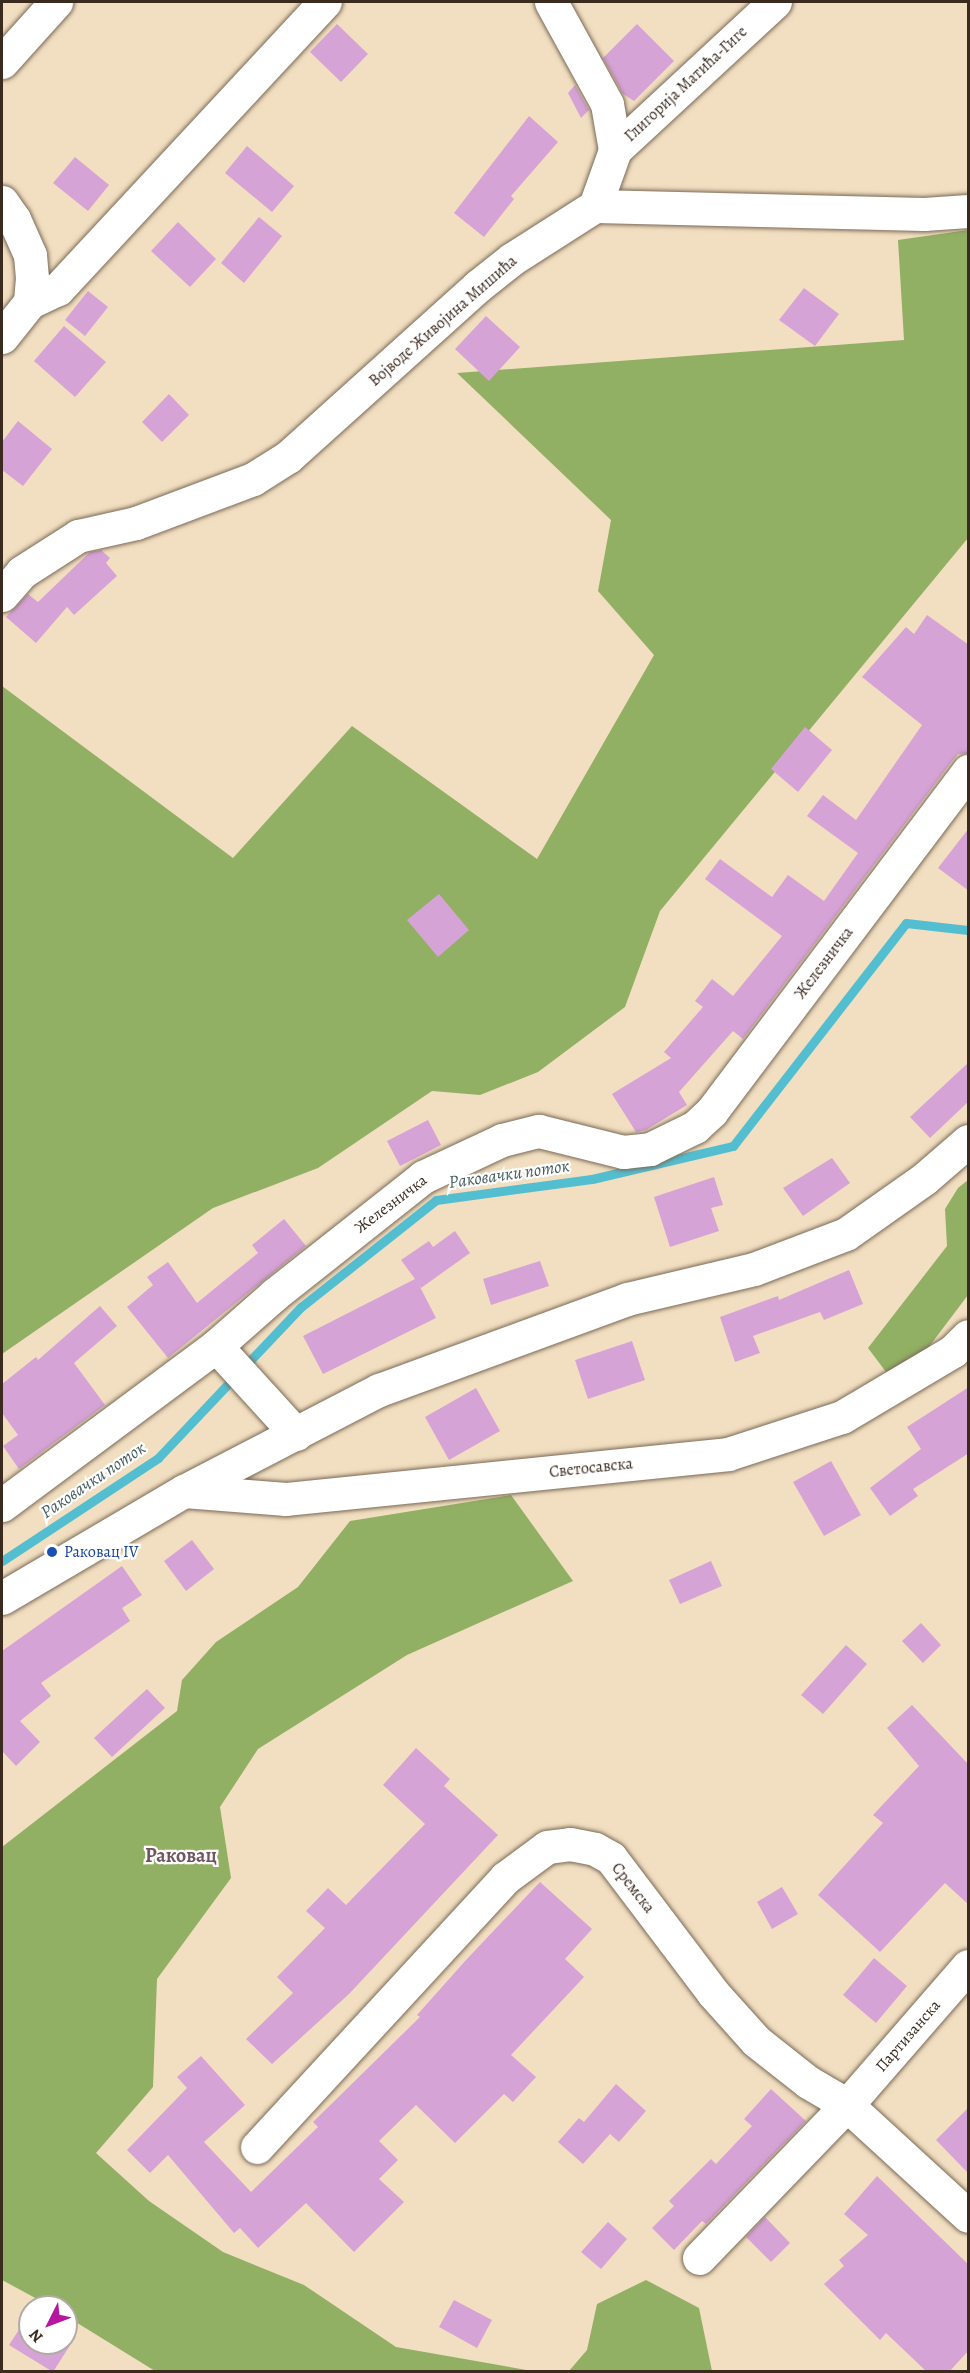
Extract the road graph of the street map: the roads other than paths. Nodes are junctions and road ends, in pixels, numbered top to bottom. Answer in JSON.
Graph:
{"nodes":[{"id":1,"x":56,"y":2,"type":"edge"},
{"id":2,"x":325,"y":2,"type":"edge"},
{"id":3,"x":551,"y":2,"type":"edge"},
{"id":4,"x":775,"y":2,"type":"edge"},
{"id":5,"x":2,"y":62,"type":"edge"},
{"id":6,"x":615,"y":150,"type":"junction"},
{"id":7,"x":2,"y":202,"type":"edge"},
{"id":8,"x":595,"y":207,"type":"junction"},
{"id":9,"x":969,"y":211,"type":"edge"},
{"id":10,"x":30,"y":302,"type":"junction"},
{"id":11,"x":2,"y":337,"type":"edge"},
{"id":12,"x":2,"y":595,"type":"edge"},
{"id":13,"x":969,"y":771,"type":"edge"},
{"id":14,"x":969,"y":1141,"type":"edge"},
{"id":15,"x":969,"y":1335,"type":"edge"},
{"id":16,"x":216,"y":1346,"type":"junction"},
{"id":17,"x":296,"y":1434,"type":"junction"},
{"id":18,"x":184,"y":1491,"type":"junction"},
{"id":19,"x":2,"y":1505,"type":"edge"},
{"id":20,"x":2,"y":1598,"type":"edge"},
{"id":21,"x":969,"y":1966,"type":"edge"},
{"id":22,"x":847,"y":2105,"type":"junction"},
{"id":23,"x":257,"y":2147,"type":"dead end"},
{"id":24,"x":969,"y":2216,"type":"edge"},
{"id":25,"x":699,"y":2258,"type":"dead end"}],
"edges":[{"from":1,"to":5,"type":"street"},
{"from":2,"to":10,"type":"street"},
{"from":3,"to":6,"type":"street"},
{"from":4,"to":6,"type":"street","name":"Глигорија Матића-Гиге"},
{"from":6,"to":8,"type":"street","name":"Глигорија Матића-Гиге"},
{"from":7,"to":10,"type":"street"},
{"from":8,"to":9,"type":"street"},
{"from":8,"to":12,"type":"street","name":"Војводе Живојина Мишића"},
{"from":10,"to":11,"type":"street"},
{"from":13,"to":16,"type":"street","name":"Железничка"},
{"from":14,"to":17,"type":"street"},
{"from":15,"to":18,"type":"street","name":"Светосавска"},
{"from":16,"to":17,"type":"street"},
{"from":16,"to":19,"type":"street","name":"Железничка"},
{"from":17,"to":18,"type":"street"},
{"from":18,"to":20,"type":"street"},
{"from":21,"to":22,"type":"street","name":"Партизанска"},
{"from":22,"to":23,"type":"street","name":"Сремска"},
{"from":22,"to":24,"type":"street","name":"Сремска"},
{"from":22,"to":25,"type":"street"}]}
